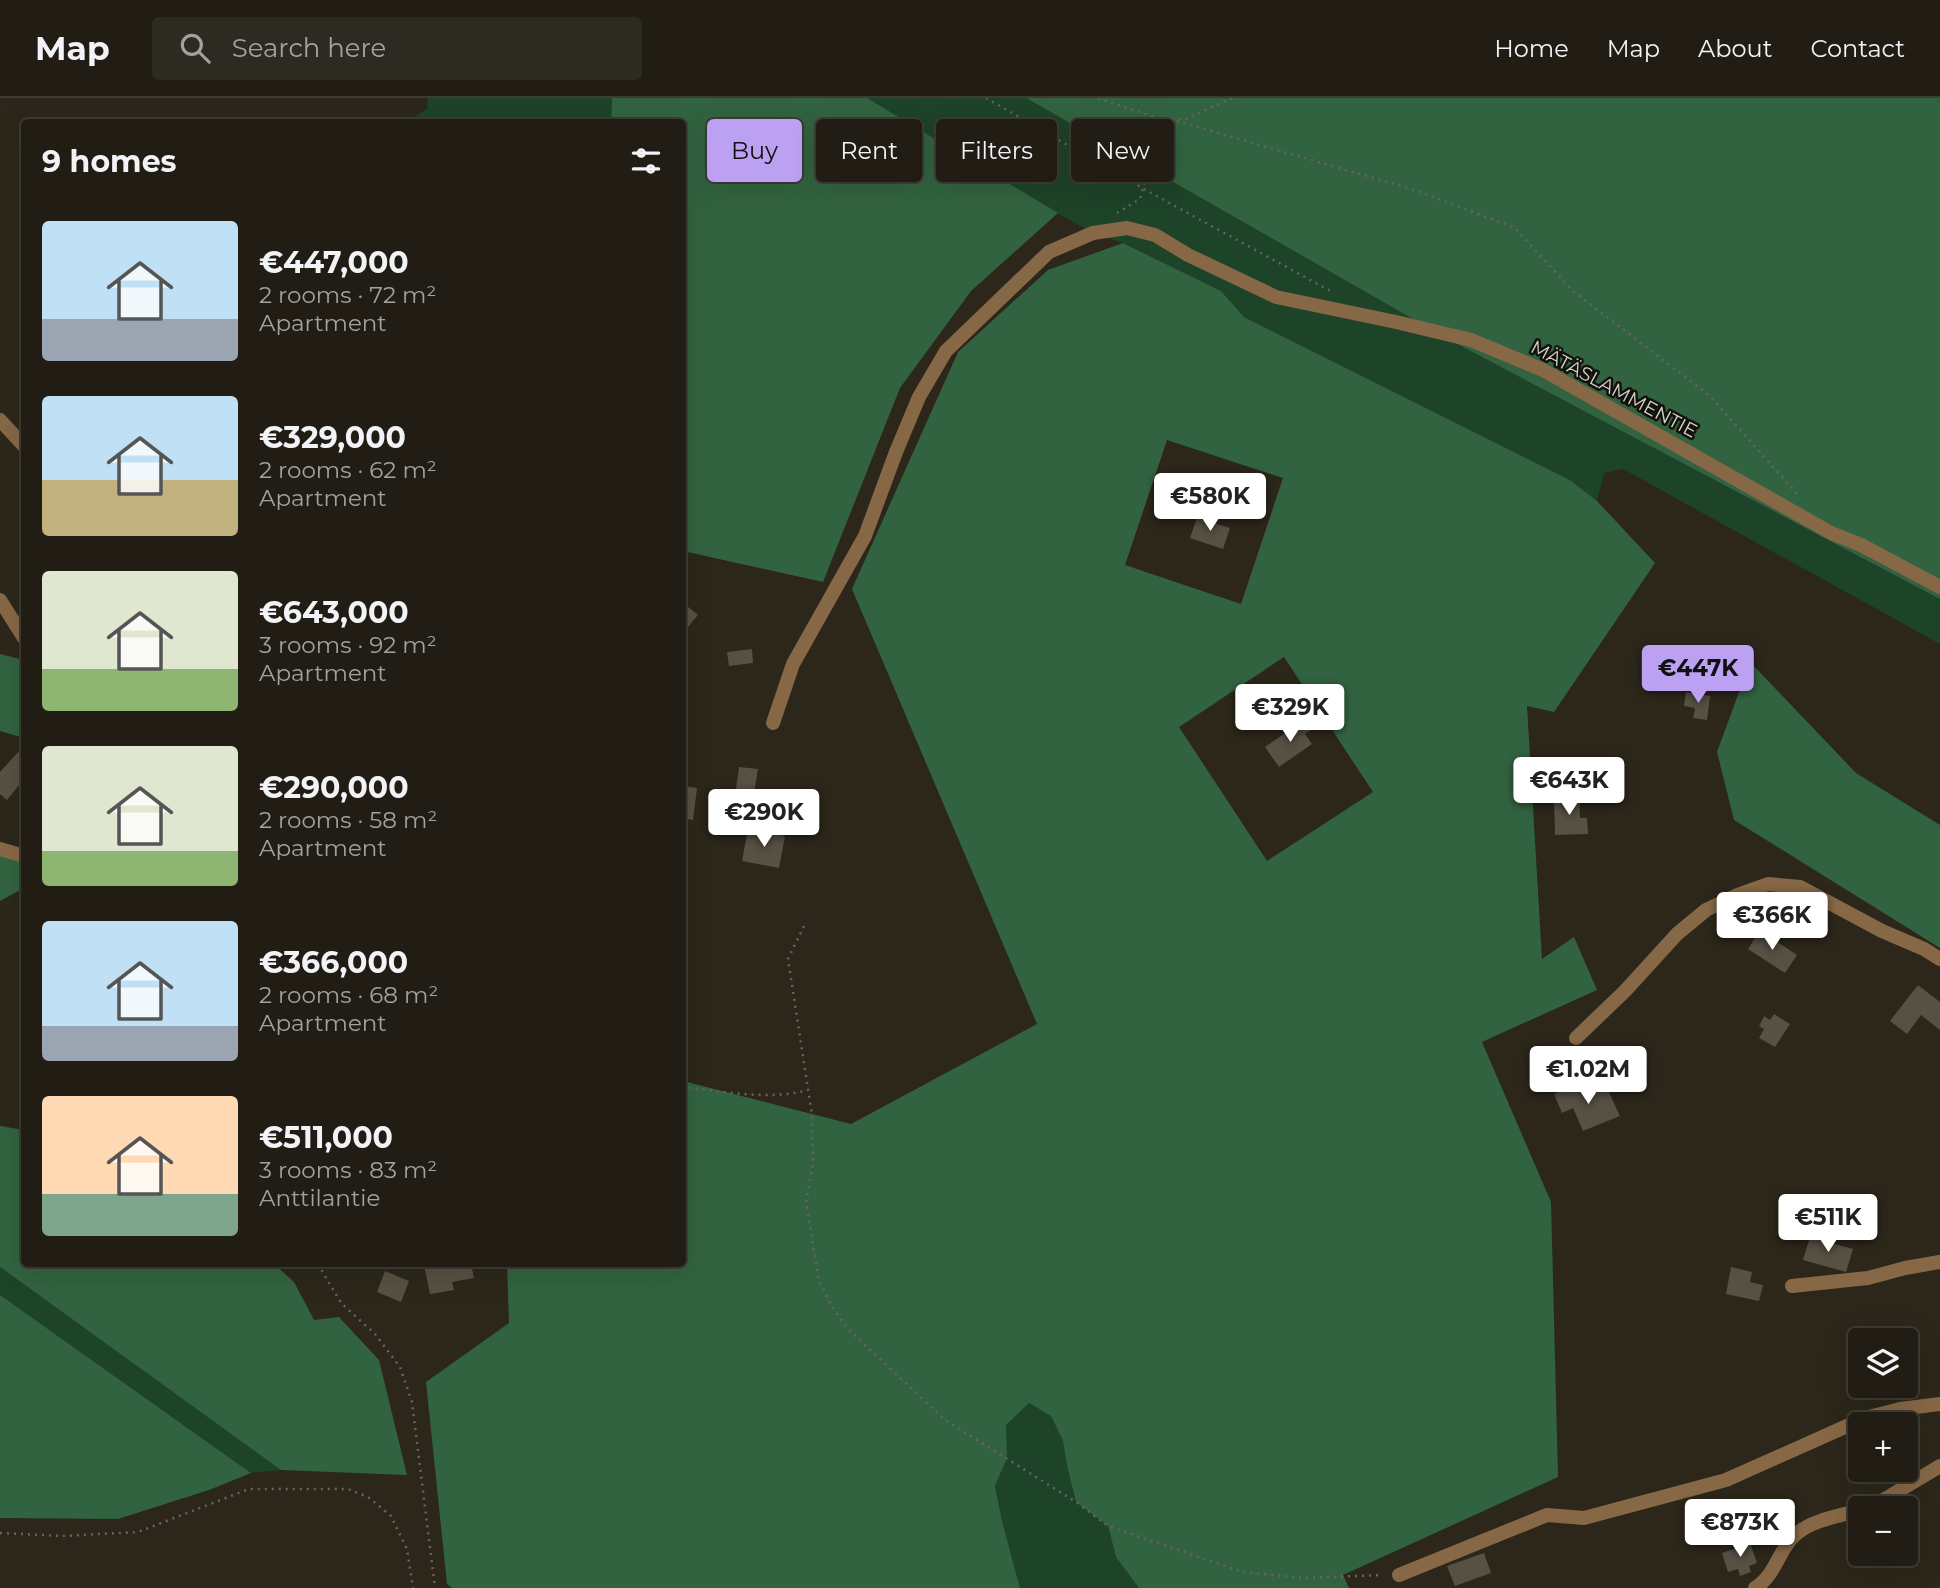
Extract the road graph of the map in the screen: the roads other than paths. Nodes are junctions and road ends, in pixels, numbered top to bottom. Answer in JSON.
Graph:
{"nodes":[{"id":1,"x":0,"y":420,"type":"edge"},
{"id":2,"x":21,"y":443,"type":"edge"},
{"id":3,"x":1940,"y":587,"type":"edge"},
{"id":4,"x":0,"y":600,"type":"edge"},
{"id":5,"x":21,"y":633,"type":"edge"},
{"id":6,"x":773,"y":723,"type":"dead end"},
{"id":7,"x":0,"y":849,"type":"edge"},
{"id":8,"x":21,"y":855,"type":"edge"},
{"id":9,"x":1940,"y":959,"type":"edge"},
{"id":10,"x":1576,"y":1038,"type":"dead end"},
{"id":11,"x":1940,"y":1262,"type":"edge"},
{"id":12,"x":1792,"y":1286,"type":"dead end"},
{"id":13,"x":1940,"y":1404,"type":"edge"},
{"id":14,"x":1940,"y":1466,"type":"edge"},
{"id":15,"x":1890,"y":1496,"type":"edge"},
{"id":16,"x":1848,"y":1514,"type":"edge"},
{"id":17,"x":1399,"y":1575,"type":"road end"},
{"id":18,"x":1755,"y":1588,"type":"edge"}],
"edges":[{"from":1,"to":2,"type":"street"},
{"from":3,"to":6,"type":"street","name":"MÄTÄSLAMMENTIE"},
{"from":4,"to":5,"type":"street"},
{"from":7,"to":8,"type":"street"},
{"from":9,"to":10,"type":"street"},
{"from":11,"to":12,"type":"street"},
{"from":13,"to":17,"type":"street"},
{"from":14,"to":15,"type":"street"},
{"from":16,"to":18,"type":"street"}]}
